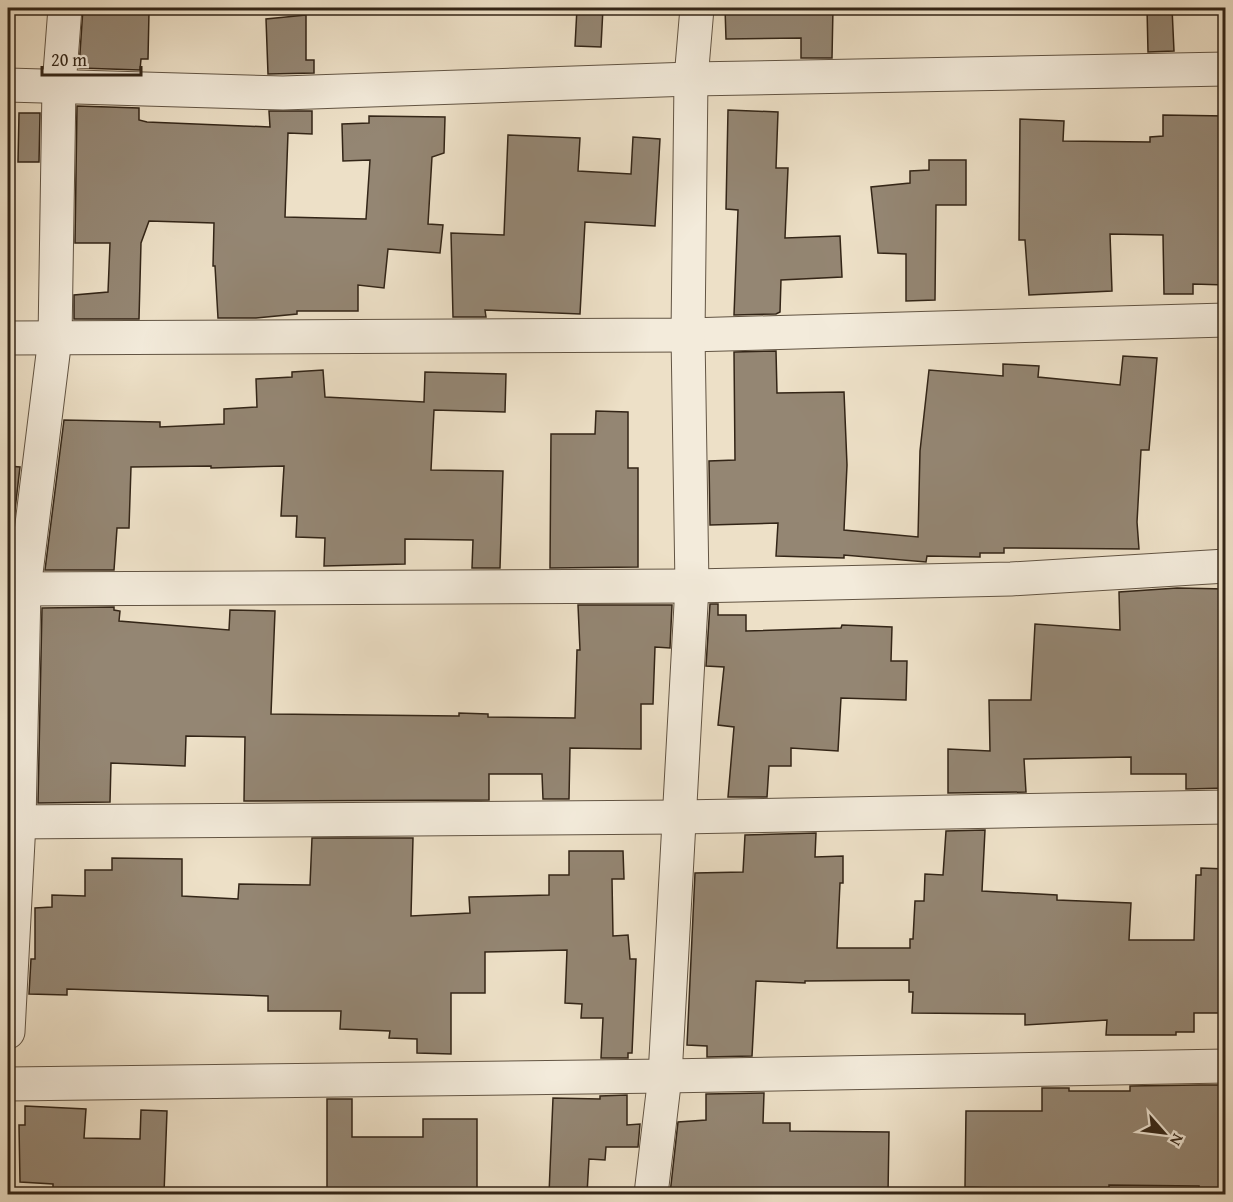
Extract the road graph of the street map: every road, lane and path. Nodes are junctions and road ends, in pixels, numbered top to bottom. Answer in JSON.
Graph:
{"nodes":[{"id":1,"x":65,"y":8,"type":"edge"},
{"id":2,"x":697,"y":8,"type":"edge"},
{"id":3,"x":1226,"y":69,"type":"edge"},
{"id":4,"x":691,"y":79,"type":"junction"},
{"id":5,"x":8,"y":85,"type":"edge"},
{"id":6,"x":59,"y":86,"type":"junction"},
{"id":7,"x":1226,"y":320,"type":"edge"},
{"id":8,"x":688,"y":335,"type":"junction"},
{"id":9,"x":8,"y":338,"type":"edge"},
{"id":10,"x":55,"y":338,"type":"junction"},
{"id":11,"x":1226,"y":566,"type":"edge"},
{"id":12,"x":692,"y":586,"type":"junction"},
{"id":13,"x":16,"y":589,"type":"edge"},
{"id":14,"x":1226,"y":807,"type":"edge"},
{"id":15,"x":679,"y":817,"type":"junction"},
{"id":16,"x":13,"y":822,"type":"edge"},
{"id":17,"x":8,"y":1032,"type":"edge"},
{"id":18,"x":1226,"y":1066,"type":"edge"},
{"id":19,"x":665,"y":1076,"type":"junction"},
{"id":20,"x":8,"y":1084,"type":"edge"},
{"id":21,"x":651,"y":1194,"type":"edge"}],
"edges":[{"from":1,"to":6,"type":"street"},
{"from":2,"to":4,"type":"street"},
{"from":3,"to":4,"type":"street"},
{"from":4,"to":6,"type":"street"},
{"from":4,"to":8,"type":"street"},
{"from":5,"to":6,"type":"street"},
{"from":6,"to":10,"type":"street"},
{"from":7,"to":8,"type":"street"},
{"from":8,"to":10,"type":"street"},
{"from":8,"to":12,"type":"street"},
{"from":9,"to":10,"type":"street"},
{"from":10,"to":13,"type":"street"},
{"from":11,"to":12,"type":"street"},
{"from":12,"to":13,"type":"street"},
{"from":12,"to":15,"type":"street"},
{"from":13,"to":16,"type":"street"},
{"from":14,"to":15,"type":"street"},
{"from":15,"to":16,"type":"street"},
{"from":15,"to":19,"type":"street"},
{"from":16,"to":17,"type":"street"},
{"from":18,"to":19,"type":"street"},
{"from":19,"to":20,"type":"street"},
{"from":19,"to":21,"type":"street"}]}
